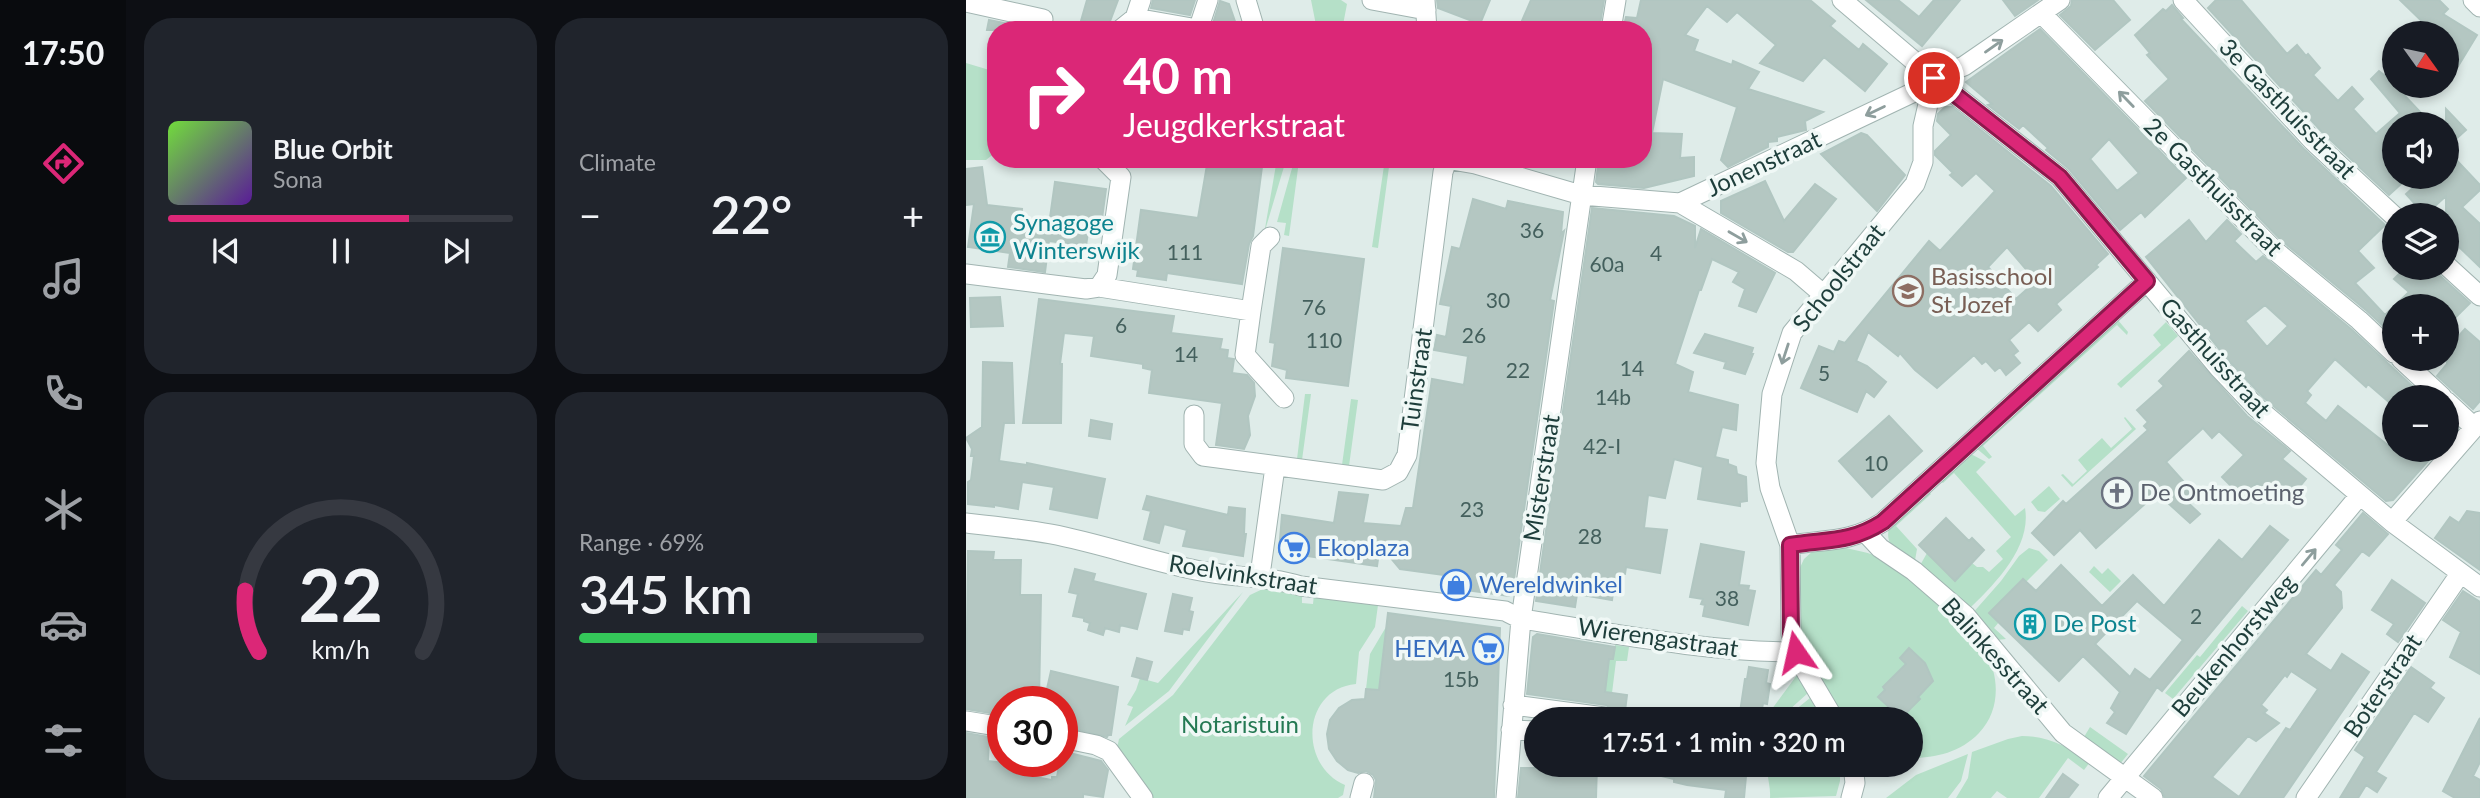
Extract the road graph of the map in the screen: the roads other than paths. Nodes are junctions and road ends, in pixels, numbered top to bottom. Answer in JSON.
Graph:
{"nodes":[{"id":1,"x":1208,"y":0,"type":"edge"},
{"id":2,"x":1245,"y":0,"type":"edge"},
{"id":3,"x":1372,"y":0,"type":"edge"},
{"id":4,"x":1616,"y":0,"type":"edge"},
{"id":5,"x":1842,"y":0,"type":"edge"},
{"id":6,"x":2060,"y":0,"type":"edge"},
{"id":7,"x":2183,"y":0,"type":"edge"},
{"id":8,"x":2473,"y":0,"type":"edge"},
{"id":9,"x":966,"y":2,"type":"edge"},
{"id":10,"x":2480,"y":7,"type":"edge"},
{"id":11,"x":1138,"y":9,"type":"edge"},
{"id":12,"x":1426,"y":13,"type":"edge"},
{"id":13,"x":2041,"y":13,"type":"junction"},
{"id":14,"x":1032,"y":21,"type":"edge"},
{"id":15,"x":1172,"y":21,"type":"edge"},
{"id":16,"x":1201,"y":21,"type":"edge"},
{"id":17,"x":1252,"y":21,"type":"edge"},
{"id":18,"x":1612,"y":21,"type":"edge"},
{"id":19,"x":1934,"y":78,"type":"junction"},
{"id":20,"x":1112,"y":168,"type":"edge"},
{"id":21,"x":1444,"y":168,"type":"edge"},
{"id":22,"x":1489,"y":168,"type":"edge"},
{"id":23,"x":1586,"y":168,"type":"edge"},
{"id":24,"x":1581,"y":195,"type":"junction"},
{"id":25,"x":1680,"y":203,"type":"junction"},
{"id":26,"x":2382,"y":205,"type":"edge"},
{"id":27,"x":1270,"y":237,"type":"dead end"},
{"id":28,"x":966,"y":274,"type":"edge"},
{"id":29,"x":2459,"y":277,"type":"edge"},
{"id":30,"x":2147,"y":281,"type":"junction"},
{"id":31,"x":1099,"y":287,"type":"junction"},
{"id":32,"x":1824,"y":295,"type":"junction"},
{"id":33,"x":2480,"y":296,"type":"edge"},
{"id":34,"x":1251,"y":311,"type":"junction"},
{"id":35,"x":2382,"y":341,"type":"edge"},
{"id":36,"x":2414,"y":371,"type":"edge"},
{"id":37,"x":2429,"y":385,"type":"edge"},
{"id":38,"x":1284,"y":398,"type":"dead end"},
{"id":39,"x":2459,"y":411,"type":"edge"},
{"id":40,"x":1194,"y":415,"type":"dead end"},
{"id":41,"x":2477,"y":424,"type":"edge"},
{"id":42,"x":1275,"y":467,"type":"junction"},
{"id":43,"x":2360,"y":495,"type":"junction"},
{"id":44,"x":2392,"y":522,"type":"junction"},
{"id":45,"x":966,"y":523,"type":"edge"},
{"id":46,"x":1866,"y":533,"type":"junction"},
{"id":47,"x":1790,"y":545,"type":"junction"},
{"id":48,"x":2460,"y":574,"type":"junction"},
{"id":49,"x":1255,"y":576,"type":"junction"},
{"id":50,"x":2480,"y":587,"type":"edge"},
{"id":51,"x":1521,"y":619,"type":"junction"},
{"id":52,"x":1796,"y":652,"type":"junction"},
{"id":53,"x":1513,"y":705,"type":"junction"},
{"id":54,"x":1528,"y":707,"type":"edge"},
{"id":55,"x":1827,"y":707,"type":"edge"},
{"id":56,"x":966,"y":721,"type":"edge"},
{"id":57,"x":987,"y":724,"type":"edge"},
{"id":58,"x":1511,"y":730,"type":"junction"},
{"id":59,"x":1524,"y":731,"type":"edge"},
{"id":60,"x":1078,"y":741,"type":"edge"},
{"id":61,"x":1854,"y":777,"type":"edge"},
{"id":62,"x":2124,"y":778,"type":"junction"},
{"id":63,"x":1143,"y":798,"type":"edge"},
{"id":64,"x":1506,"y":798,"type":"edge"},
{"id":65,"x":1851,"y":798,"type":"edge"},
{"id":66,"x":2108,"y":798,"type":"edge"},
{"id":67,"x":2153,"y":798,"type":"edge"},
{"id":68,"x":2306,"y":798,"type":"edge"}],
"edges":[{"from":1,"to":16,"type":"street"},
{"from":2,"to":17,"type":"street"},
{"from":3,"to":12,"type":"street"},
{"from":4,"to":18,"type":"street"},
{"from":5,"to":19,"type":"street","name":"Gasthuisstraat"},
{"from":6,"to":13,"type":"street","name":"Jonenstraat"},
{"from":7,"to":26,"type":"street","name":"3e Gasthuisstraat"},
{"from":8,"to":10,"type":"street"},
{"from":9,"to":14,"type":"street"},
{"from":11,"to":15,"type":"street"},
{"from":19,"to":13,"type":"street","name":"Jonenstraat","one_way":true},
{"from":35,"to":13,"type":"street","name":"2e Gasthuisstraat","one_way":true},
{"from":19,"to":25,"type":"street","name":"Jonenstraat","one_way":true},
{"from":19,"to":30,"type":"street","name":"Gasthuisstraat"},
{"from":19,"to":32,"type":"street","name":"Schoolstraat"},
{"from":20,"to":31,"type":"street"},
{"from":21,"to":42,"type":"street","name":"Tuinstraat"},
{"from":22,"to":24,"type":"street","name":"Jonenstraat"},
{"from":23,"to":24,"type":"street","name":"Misterstraat"},
{"from":24,"to":25,"type":"street","name":"Jonenstraat"},
{"from":24,"to":51,"type":"street","name":"Misterstraat"},
{"from":25,"to":32,"type":"street","one_way":true},
{"from":27,"to":34,"type":"street"},
{"from":28,"to":31,"type":"street"},
{"from":29,"to":33,"type":"street"},
{"from":30,"to":43,"type":"street","name":"Gasthuisstraat"},
{"from":30,"to":46,"type":"street"},
{"from":31,"to":34,"type":"street"},
{"from":32,"to":47,"type":"street","name":"Schoolstraat","one_way":true},
{"from":34,"to":38,"type":"street"},
{"from":36,"to":37,"type":"street"},
{"from":39,"to":41,"type":"street"},
{"from":40,"to":42,"type":"street","name":"Tuinstraat"},
{"from":41,"to":44,"type":"street"},
{"from":42,"to":49,"type":"street"},
{"from":43,"to":44,"type":"street","name":"Gasthuisstraat"},
{"from":62,"to":43,"type":"street","name":"Beukenhorstweg","one_way":true},
{"from":44,"to":48,"type":"street","name":"Gasthuisstraat"},
{"from":45,"to":49,"type":"street","name":"Roelvinkstraat"},
{"from":46,"to":47,"type":"street"},
{"from":46,"to":62,"type":"street","name":"Balinkesstraat"},
{"from":47,"to":52,"type":"street","name":"Schoolstraat"},
{"from":48,"to":50,"type":"street","name":"Gasthuisstraat"},
{"from":48,"to":68,"type":"street","name":"Boterstraat"},
{"from":49,"to":51,"type":"street","name":"Roelvinkstraat"},
{"from":51,"to":52,"type":"street","name":"Wierengastraat"},
{"from":51,"to":53,"type":"street","name":"Misterstraat"},
{"from":52,"to":55,"type":"street"},
{"from":53,"to":54,"type":"street"},
{"from":53,"to":58,"type":"street","name":"Misterstraat"},
{"from":56,"to":57,"type":"street"},
{"from":58,"to":59,"type":"street"},
{"from":58,"to":64,"type":"street","name":"Misterstraat"},
{"from":60,"to":63,"type":"street"},
{"from":61,"to":65,"type":"street"},
{"from":62,"to":66,"type":"street","name":"Beukenhorstweg"},
{"from":62,"to":67,"type":"street","name":"Balinkesstraat"}]}
